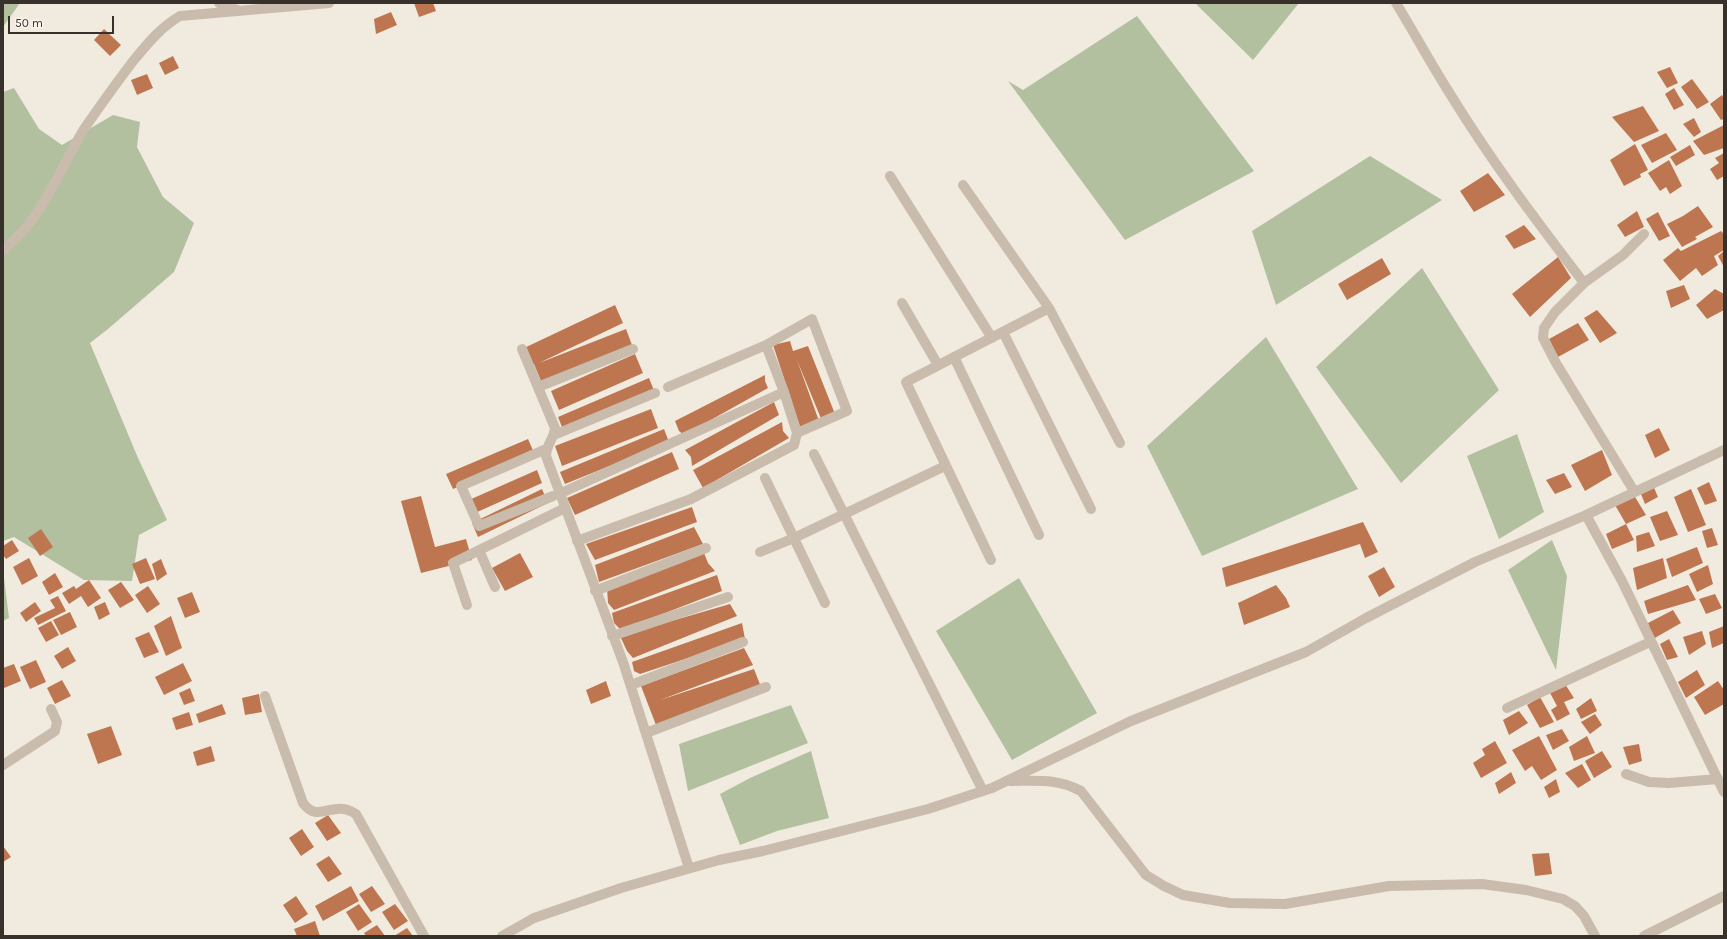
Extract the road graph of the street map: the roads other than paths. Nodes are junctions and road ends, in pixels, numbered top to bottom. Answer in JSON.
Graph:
{"nodes":[{"id":1,"x":219,"y":3,"type":"edge"},
{"id":2,"x":329,"y":3,"type":"edge"},
{"id":3,"x":1396,"y":3,"type":"edge"},
{"id":4,"x":239,"y":10,"type":"junction"},
{"id":5,"x":890,"y":176,"type":"dead end"},
{"id":6,"x":963,"y":185,"type":"dead end"},
{"id":7,"x":1644,"y":234,"type":"dead end"},
{"id":8,"x":3,"y":250,"type":"edge"},
{"id":9,"x":1584,"y":283,"type":"junction"},
{"id":10,"x":902,"y":303,"type":"dead end"},
{"id":11,"x":1050,"y":308,"type":"junction"},
{"id":12,"x":1003,"y":332,"type":"junction"},
{"id":13,"x":992,"y":338,"type":"junction"},
{"id":14,"x":766,"y":345,"type":"junction"},
{"id":15,"x":522,"y":349,"type":"dead end"},
{"id":16,"x":633,"y":349,"type":"dead end"},
{"id":17,"x":954,"y":358,"type":"junction"},
{"id":18,"x":938,"y":365,"type":"junction"},
{"id":19,"x":538,"y":387,"type":"junction"},
{"id":20,"x":668,"y":387,"type":"dead end"},
{"id":21,"x":784,"y":392,"type":"junction"},
{"id":22,"x":656,"y":393,"type":"dead end"},
{"id":23,"x":797,"y":433,"type":"junction"},
{"id":24,"x":554,"y":435,"type":"junction"},
{"id":25,"x":1120,"y":443,"type":"dead end"},
{"id":26,"x":546,"y":449,"type":"junction"},
{"id":27,"x":1724,"y":450,"type":"edge"},
{"id":28,"x":814,"y":454,"type":"dead end"},
{"id":29,"x":945,"y":466,"type":"junction"},
{"id":30,"x":765,"y":478,"type":"dead end"},
{"id":31,"x":1634,"y":492,"type":"junction"},
{"id":32,"x":556,"y":495,"type":"junction"},
{"id":33,"x":565,"y":508,"type":"junction"},
{"id":34,"x":1091,"y":509,"type":"dead end"},
{"id":35,"x":844,"y":514,"type":"junction"},
{"id":36,"x":1586,"y":515,"type":"junction"},
{"id":37,"x":1039,"y":535,"type":"dead end"},
{"id":38,"x":794,"y":538,"type":"junction"},
{"id":39,"x":576,"y":541,"type":"junction"},
{"id":40,"x":706,"y":548,"type":"dead end"},
{"id":41,"x":479,"y":550,"type":"junction"},
{"id":42,"x":760,"y":552,"type":"dead end"},
{"id":43,"x":991,"y":560,"type":"dead end"},
{"id":44,"x":495,"y":587,"type":"dead end"},
{"id":45,"x":595,"y":591,"type":"junction"},
{"id":46,"x":728,"y":597,"type":"dead end"},
{"id":47,"x":825,"y":603,"type":"dead end"},
{"id":48,"x":467,"y":605,"type":"dead end"},
{"id":49,"x":612,"y":636,"type":"junction"},
{"id":50,"x":743,"y":642,"type":"dead end"},
{"id":51,"x":1650,"y":642,"type":"junction"},
{"id":52,"x":630,"y":685,"type":"junction"},
{"id":53,"x":766,"y":687,"type":"dead end"},
{"id":54,"x":265,"y":696,"type":"dead end"},
{"id":55,"x":1507,"y":708,"type":"dead end"},
{"id":56,"x":51,"y":709,"type":"dead end"},
{"id":57,"x":646,"y":733,"type":"junction"},
{"id":58,"x":3,"y":765,"type":"edge"},
{"id":59,"x":1626,"y":774,"type":"dead end"},
{"id":60,"x":1718,"y":779,"type":"junction"},
{"id":61,"x":1006,"y":781,"type":"junction"},
{"id":62,"x":983,"y":791,"type":"junction"},
{"id":63,"x":1724,"y":792,"type":"edge"},
{"id":64,"x":689,"y":868,"type":"junction"},
{"id":65,"x":1724,"y":896,"type":"edge"},
{"id":66,"x":424,"y":936,"type":"edge"},
{"id":67,"x":502,"y":936,"type":"edge"},
{"id":68,"x":1595,"y":936,"type":"edge"},
{"id":69,"x":1644,"y":936,"type":"edge"}],
"edges":[{"from":1,"to":4,"type":"street"},
{"from":2,"to":4,"type":"street"},
{"from":3,"to":9,"type":"street"},
{"from":4,"to":8,"type":"street"},
{"from":5,"to":13,"type":"street"},
{"from":6,"to":11,"type":"street"},
{"from":7,"to":9,"type":"street"},
{"from":9,"to":31,"type":"street"},
{"from":10,"to":18,"type":"street"},
{"from":11,"to":12,"type":"street"},
{"from":11,"to":25,"type":"street"},
{"from":12,"to":13,"type":"street"},
{"from":12,"to":34,"type":"street"},
{"from":13,"to":17,"type":"street"},
{"from":14,"to":20,"type":"street"},
{"from":14,"to":21,"type":"street"},
{"from":14,"to":23,"type":"street"},
{"from":15,"to":19,"type":"street"},
{"from":16,"to":19,"type":"street"},
{"from":17,"to":18,"type":"street"},
{"from":17,"to":37,"type":"street"},
{"from":18,"to":29,"type":"street"},
{"from":19,"to":24,"type":"street"},
{"from":21,"to":23,"type":"street"},
{"from":21,"to":32,"type":"street"},
{"from":22,"to":24,"type":"street"},
{"from":23,"to":39,"type":"street"},
{"from":24,"to":26,"type":"street"},
{"from":26,"to":32,"type":"street"},
{"from":26,"to":32,"type":"street"},
{"from":27,"to":31,"type":"street"},
{"from":28,"to":35,"type":"street"},
{"from":29,"to":35,"type":"street"},
{"from":29,"to":43,"type":"street"},
{"from":30,"to":38,"type":"street"},
{"from":31,"to":36,"type":"street"},
{"from":32,"to":33,"type":"street"},
{"from":33,"to":39,"type":"street"},
{"from":33,"to":41,"type":"street"},
{"from":35,"to":38,"type":"street"},
{"from":35,"to":62,"type":"street"},
{"from":36,"to":51,"type":"street"},
{"from":36,"to":61,"type":"street"},
{"from":38,"to":42,"type":"street"},
{"from":38,"to":47,"type":"street"},
{"from":39,"to":45,"type":"street"},
{"from":40,"to":45,"type":"street"},
{"from":41,"to":44,"type":"street"},
{"from":41,"to":48,"type":"street"},
{"from":45,"to":49,"type":"street"},
{"from":46,"to":49,"type":"street"},
{"from":49,"to":52,"type":"street"},
{"from":50,"to":52,"type":"street"},
{"from":51,"to":55,"type":"street"},
{"from":51,"to":60,"type":"street"},
{"from":52,"to":57,"type":"street"},
{"from":53,"to":57,"type":"street"},
{"from":54,"to":66,"type":"street"},
{"from":56,"to":58,"type":"street"},
{"from":57,"to":64,"type":"street"},
{"from":59,"to":60,"type":"street"},
{"from":60,"to":63,"type":"street"},
{"from":61,"to":62,"type":"street"},
{"from":61,"to":68,"type":"street"},
{"from":62,"to":64,"type":"street"},
{"from":64,"to":67,"type":"street"},
{"from":65,"to":69,"type":"street"}]}
